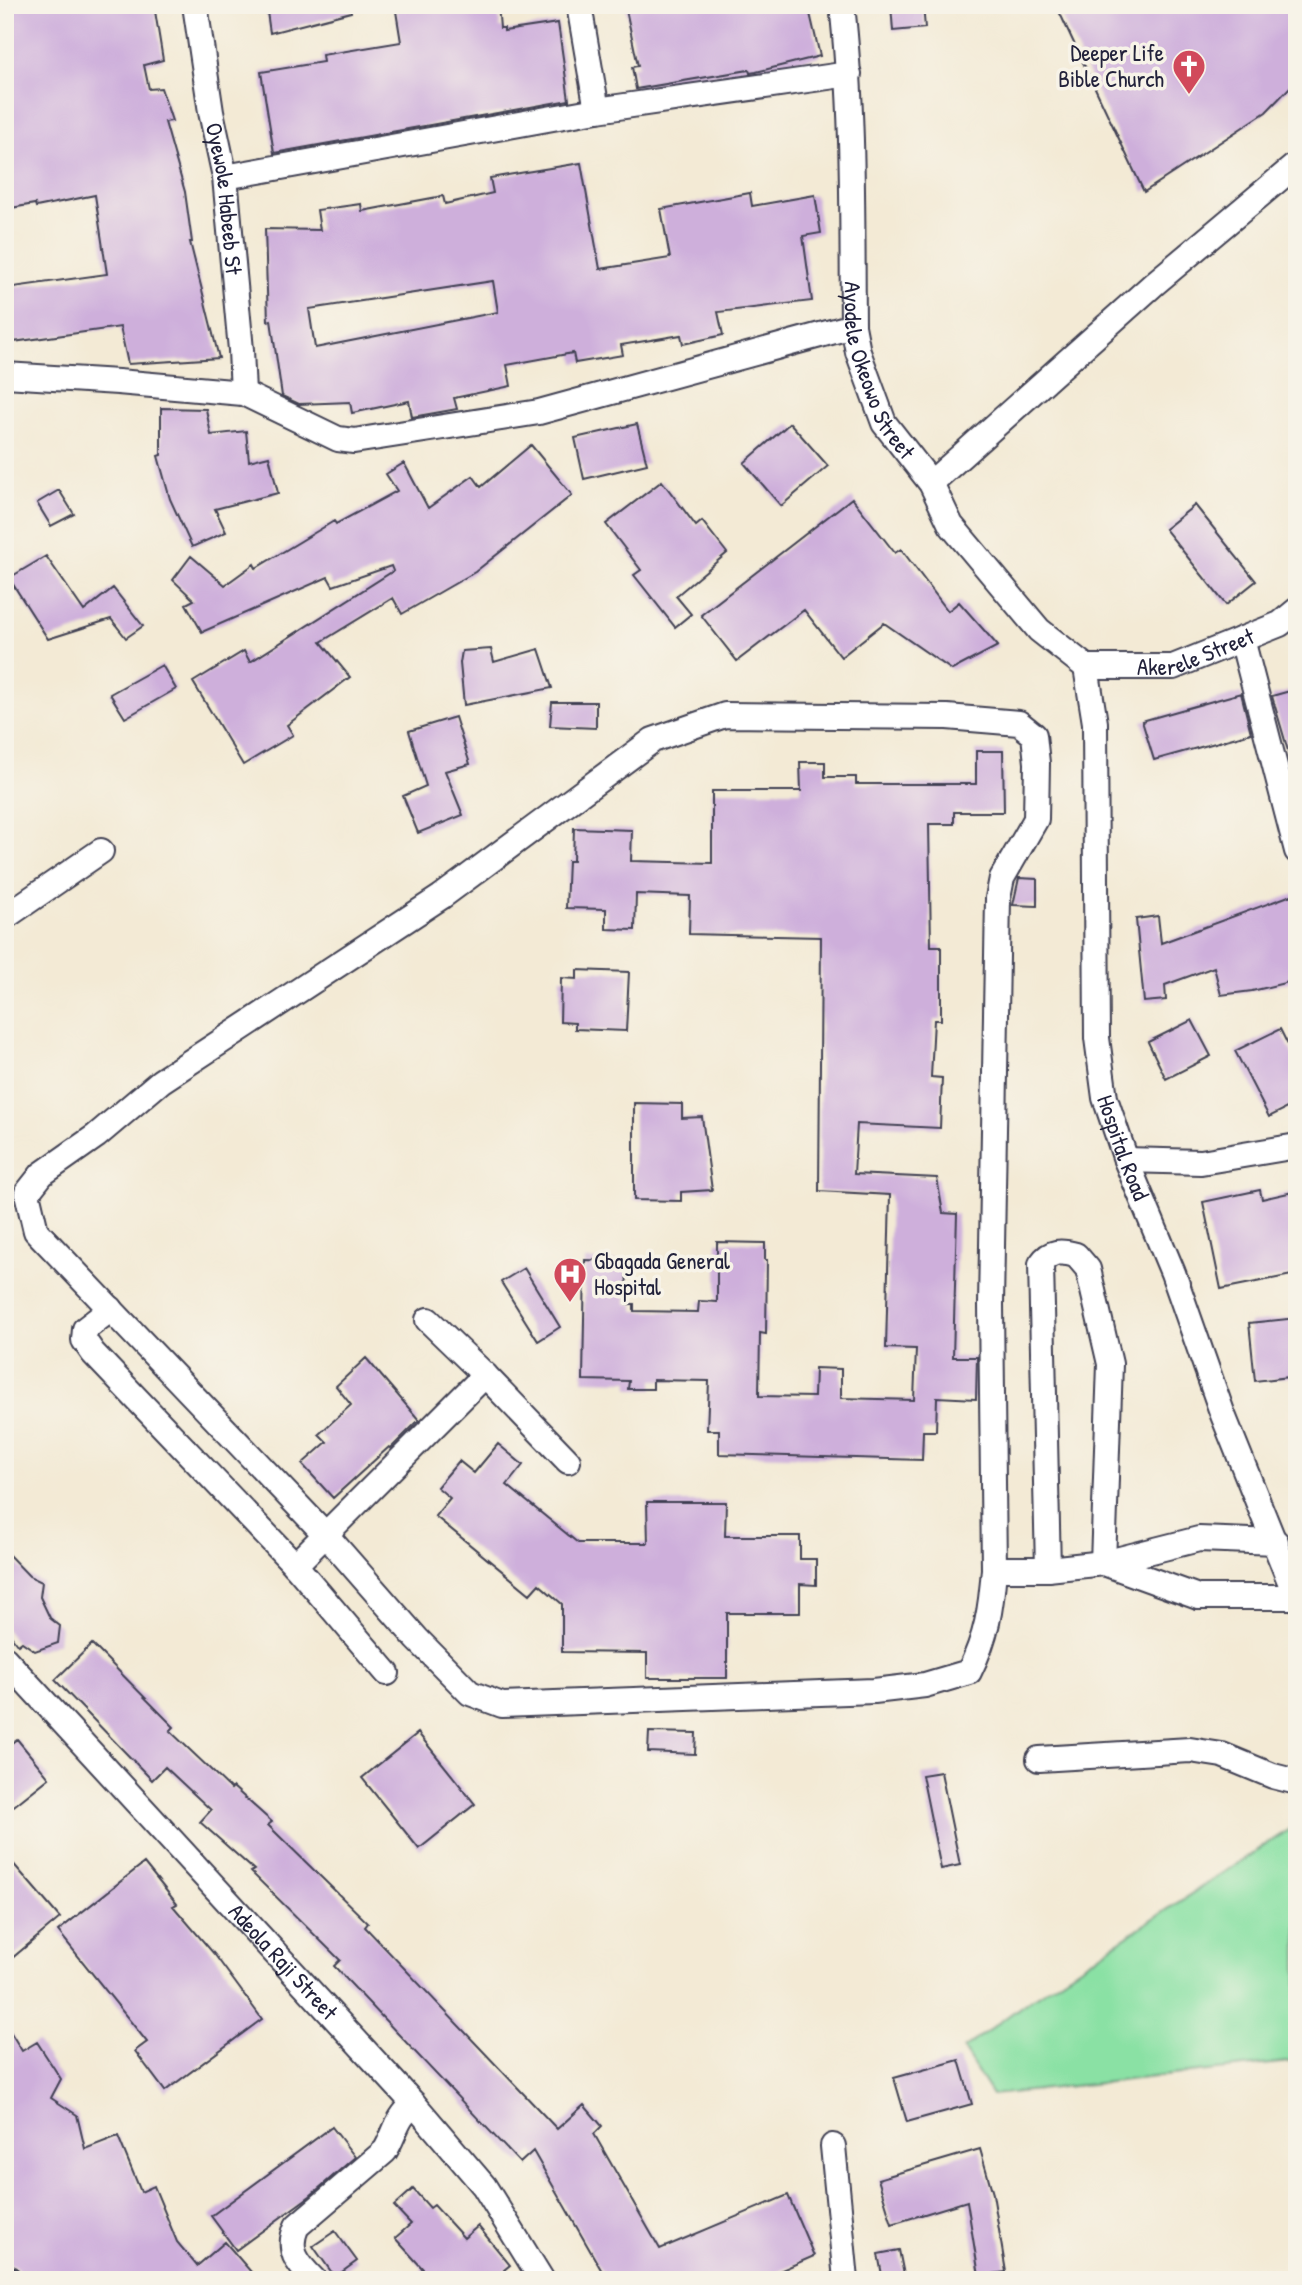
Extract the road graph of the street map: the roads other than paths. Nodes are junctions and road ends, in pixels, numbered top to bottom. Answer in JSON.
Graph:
{"nodes":[{"id":1,"x":195,"y":5,"type":"edge"},
{"id":2,"x":579,"y":5,"type":"edge"},
{"id":3,"x":842,"y":5,"type":"edge"},
{"id":4,"x":849,"y":74,"type":"junction"},
{"id":5,"x":597,"y":110,"type":"junction"},
{"id":6,"x":1297,"y":163,"type":"edge"},
{"id":7,"x":225,"y":177,"type":"junction"},
{"id":8,"x":853,"y":326,"type":"junction"},
{"id":9,"x":5,"y":375,"type":"edge"},
{"id":10,"x":243,"y":393,"type":"junction"},
{"id":11,"x":931,"y":483,"type":"junction"},
{"id":12,"x":1297,"y":610,"type":"edge"},
{"id":13,"x":1242,"y":639,"type":"junction"},
{"id":14,"x":1086,"y":667,"type":"junction"},
{"id":15,"x":100,"y":851,"type":"dead end"},
{"id":16,"x":1297,"y":851,"type":"edge"},
{"id":17,"x":5,"y":918,"type":"edge"},
{"id":18,"x":1297,"y":1146,"type":"edge"},
{"id":19,"x":1126,"y":1160,"type":"junction"},
{"id":20,"x":111,"y":1309,"type":"junction"},
{"id":21,"x":428,"y":1320,"type":"dead end"},
{"id":22,"x":485,"y":1376,"type":"junction"},
{"id":23,"x":568,"y":1461,"type":"dead end"},
{"id":24,"x":325,"y":1534,"type":"junction"},
{"id":25,"x":1276,"y":1542,"type":"junction"},
{"id":26,"x":1103,"y":1563,"type":"junction"},
{"id":27,"x":295,"y":1565,"type":"junction"},
{"id":28,"x":994,"y":1569,"type":"junction"},
{"id":29,"x":1048,"y":1569,"type":"junction"},
{"id":30,"x":1296,"y":1598,"type":"edge"},
{"id":31,"x":5,"y":1659,"type":"edge"},
{"id":32,"x":387,"y":1673,"type":"dead end"},
{"id":33,"x":1039,"y":1759,"type":"dead end"},
{"id":34,"x":1297,"y":1782,"type":"edge"},
{"id":35,"x":414,"y":2104,"type":"junction"},
{"id":36,"x":833,"y":2146,"type":"dead end"},
{"id":37,"x":314,"y":2280,"type":"edge"},
{"id":38,"x":542,"y":2280,"type":"edge"},
{"id":39,"x":846,"y":2280,"type":"edge"}],
"edges":[{"from":1,"to":7,"type":"street","name":"Oyewole Habeeb St"},
{"from":2,"to":5,"type":"street"},
{"from":3,"to":4,"type":"street","name":"Ayodele Okeowo Street"},
{"from":4,"to":5,"type":"street"},
{"from":4,"to":8,"type":"street","name":"Ayodele Okeowo Street"},
{"from":5,"to":7,"type":"street"},
{"from":6,"to":11,"type":"street"},
{"from":7,"to":10,"type":"street","name":"Oyewole Habeeb St"},
{"from":8,"to":10,"type":"street"},
{"from":8,"to":11,"type":"street","name":"Ayodele Okeowo Street"},
{"from":9,"to":10,"type":"street"},
{"from":11,"to":14,"type":"street","name":"Ayodele Okeowo Street"},
{"from":12,"to":13,"type":"street","name":"Akerele Street"},
{"from":13,"to":14,"type":"street","name":"Akerele Street"},
{"from":13,"to":16,"type":"street"},
{"from":14,"to":19,"type":"street","name":"Hospital Road"},
{"from":15,"to":17,"type":"street"},
{"from":18,"to":19,"type":"street"},
{"from":19,"to":25,"type":"street","name":"Hospital Road"},
{"from":20,"to":24,"type":"street"},
{"from":20,"to":27,"type":"street"},
{"from":20,"to":28,"type":"street"},
{"from":21,"to":22,"type":"street"},
{"from":22,"to":23,"type":"street"},
{"from":22,"to":24,"type":"street"},
{"from":24,"to":27,"type":"street"},
{"from":24,"to":28,"type":"street"},
{"from":25,"to":26,"type":"street"},
{"from":25,"to":30,"type":"street","name":"Hospital Road"},
{"from":26,"to":29,"type":"street"},
{"from":26,"to":29,"type":"street"},
{"from":26,"to":30,"type":"street"},
{"from":27,"to":32,"type":"street"},
{"from":28,"to":29,"type":"street"},
{"from":31,"to":35,"type":"street","name":"Adeola Raji Street"},
{"from":33,"to":34,"type":"street"},
{"from":35,"to":37,"type":"street"},
{"from":35,"to":38,"type":"street","name":"Adeola Raji Street"},
{"from":36,"to":39,"type":"street"}]}
